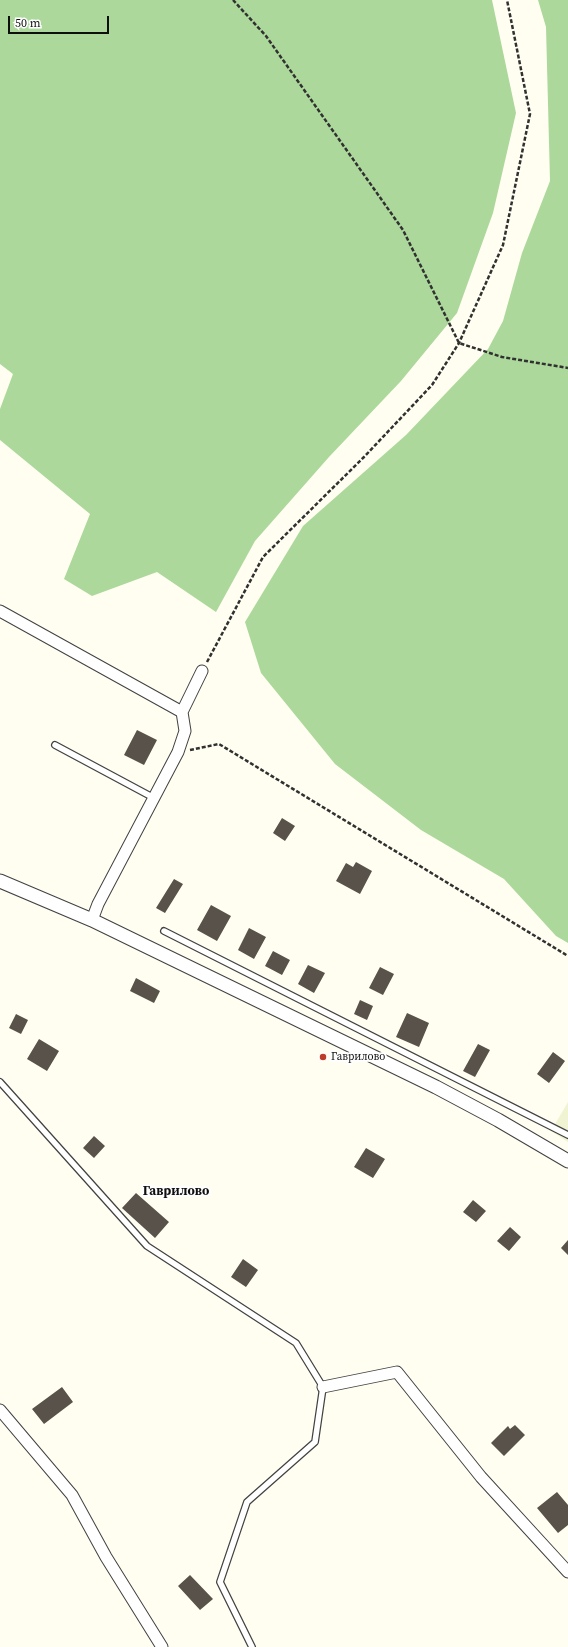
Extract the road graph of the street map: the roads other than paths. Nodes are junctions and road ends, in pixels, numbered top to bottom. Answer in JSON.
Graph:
{"nodes":[{"id":1,"x":0,"y":611,"type":"edge"},
{"id":2,"x":202,"y":671,"type":"road end"},
{"id":3,"x":182,"y":712,"type":"junction"},
{"id":4,"x":55,"y":745,"type":"dead end"},
{"id":5,"x":154,"y":798,"type":"junction"},
{"id":6,"x":0,"y":881,"type":"edge"},
{"id":7,"x":92,"y":920,"type":"junction"},
{"id":8,"x":164,"y":931,"type":"dead end"},
{"id":9,"x":0,"y":1082,"type":"edge"},
{"id":10,"x":568,"y":1135,"type":"edge"},
{"id":11,"x":568,"y":1162,"type":"edge"},
{"id":12,"x":323,"y":1387,"type":"junction"},
{"id":13,"x":0,"y":1410,"type":"edge"},
{"id":14,"x":568,"y":1572,"type":"edge"},
{"id":15,"x":162,"y":1647,"type":"edge"},
{"id":16,"x":252,"y":1647,"type":"edge"}],
"edges":[{"from":1,"to":3,"type":"street"},
{"from":2,"to":3,"type":"street"},
{"from":3,"to":5,"type":"street"},
{"from":4,"to":5,"type":"lane"},
{"from":5,"to":7,"type":"street"},
{"from":6,"to":7,"type":"street"},
{"from":7,"to":11,"type":"street"},
{"from":8,"to":10,"type":"lane"},
{"from":9,"to":12,"type":"lane"},
{"from":12,"to":14,"type":"street"},
{"from":12,"to":16,"type":"lane"},
{"from":13,"to":15,"type":"street"}]}
